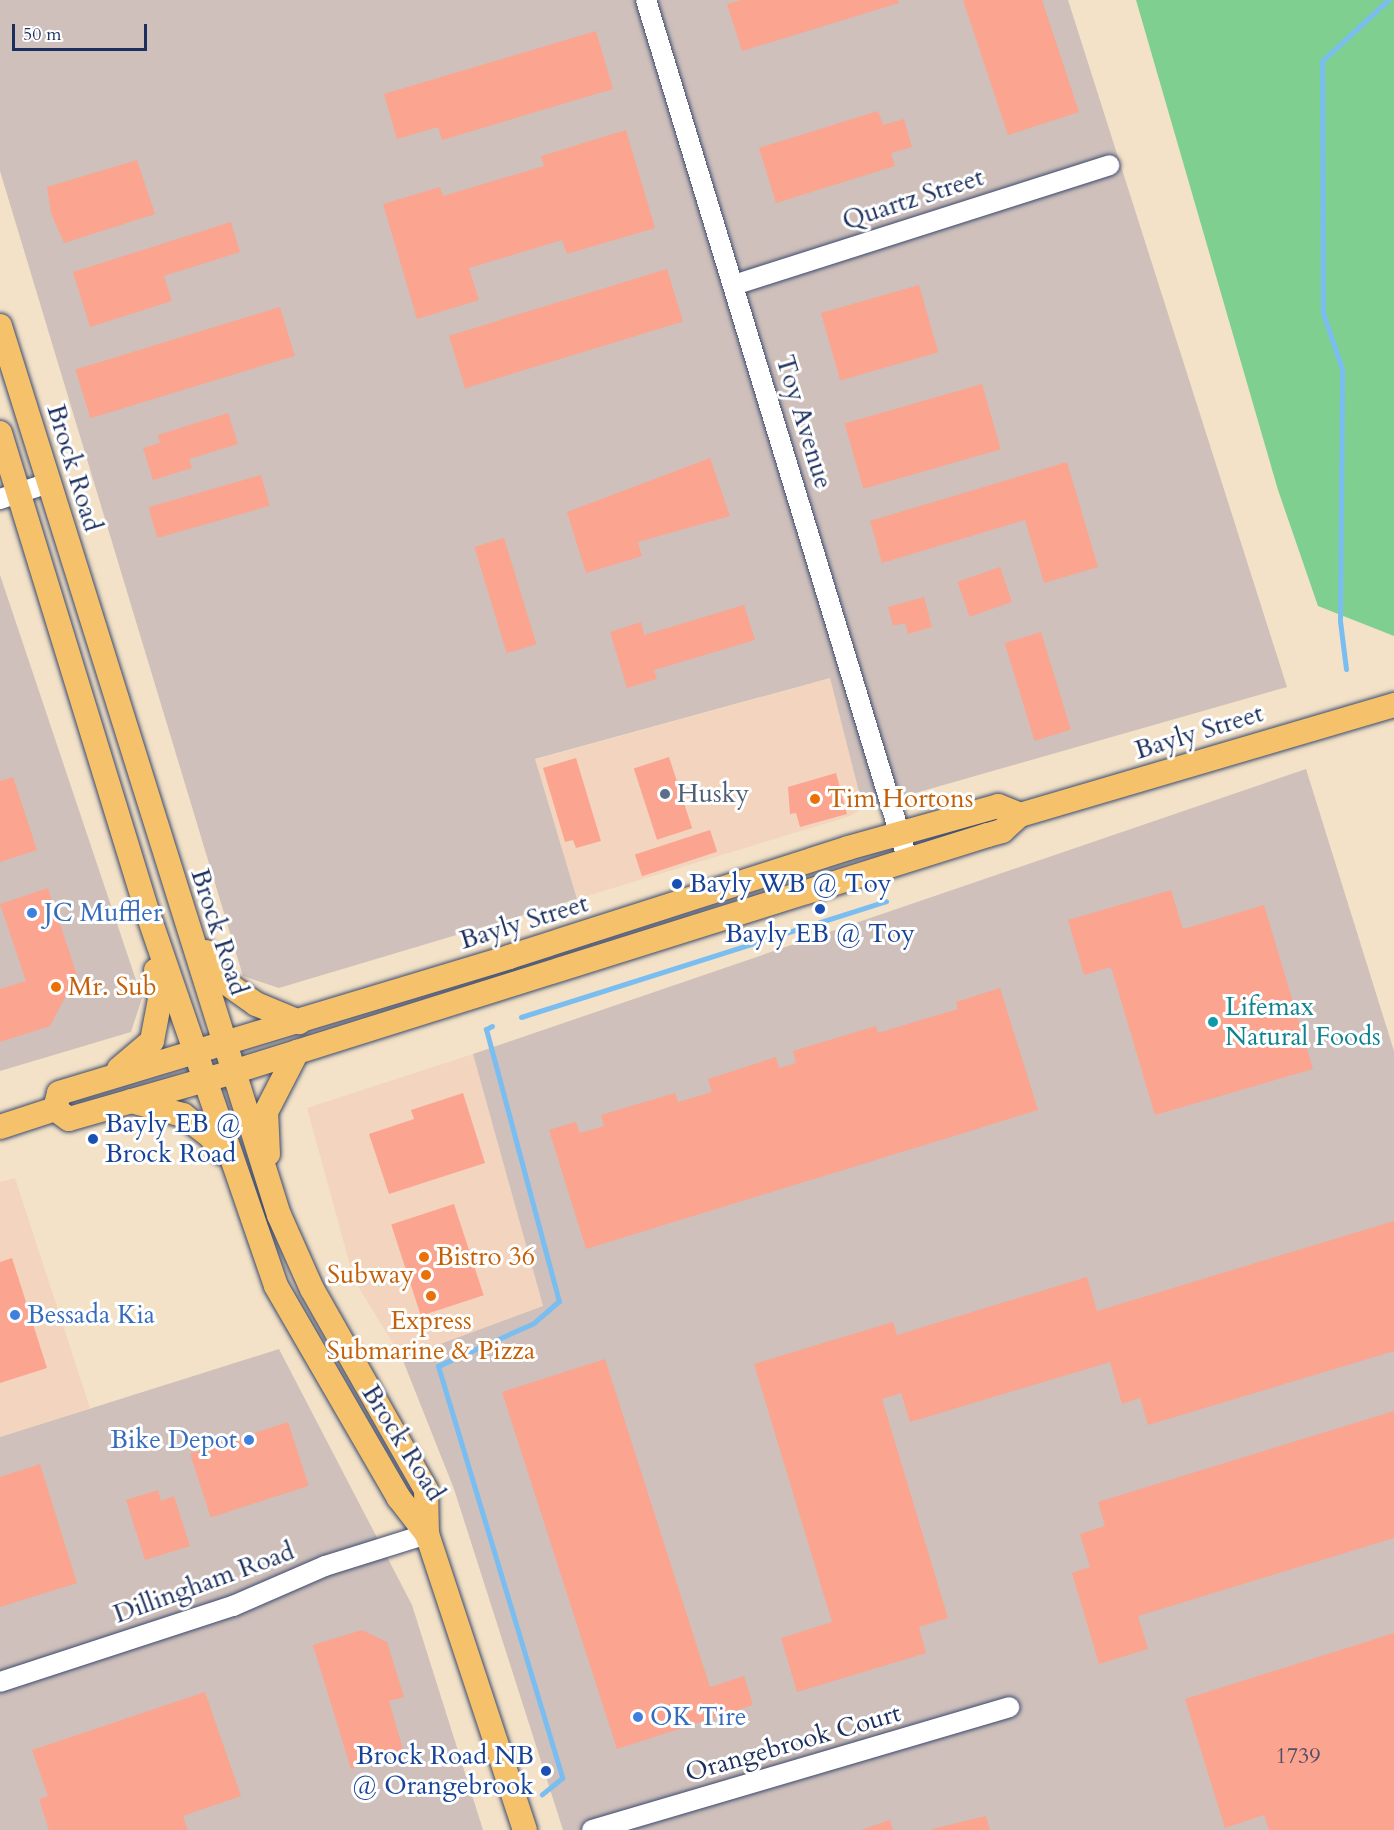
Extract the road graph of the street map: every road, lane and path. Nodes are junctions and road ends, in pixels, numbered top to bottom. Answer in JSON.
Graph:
{"nodes":[{"id":1,"x":646,"y":0,"type":"edge"},
{"id":2,"x":1109,"y":165,"type":"dead end"},
{"id":3,"x":734,"y":285,"type":"junction"},
{"id":4,"x":0,"y":326,"type":"edge"},
{"id":5,"x":0,"y":433,"type":"edge"},
{"id":6,"x":49,"y":483,"type":"junction"},
{"id":7,"x":9,"y":496,"type":"edge"},
{"id":8,"x":1394,"y":705,"type":"edge"},
{"id":9,"x":1020,"y":815,"type":"junction"},
{"id":10,"x":900,"y":832,"type":"junction"},
{"id":11,"x":908,"y":861,"type":"junction"},
{"id":12,"x":182,"y":911,"type":"junction"},
{"id":13,"x":148,"y":914,"type":"junction"},
{"id":14,"x":299,"y":1022,"type":"junction"},
{"id":15,"x":225,"y":1044,"type":"junction"},
{"id":16,"x":194,"y":1052,"type":"junction"},
{"id":17,"x":297,"y":1052,"type":"junction"},
{"id":18,"x":233,"y":1072,"type":"junction"},
{"id":19,"x":106,"y":1078,"type":"junction"},
{"id":20,"x":203,"y":1080,"type":"junction"},
{"id":21,"x":130,"y":1101,"type":"junction"},
{"id":22,"x":55,"y":1109,"type":"junction"},
{"id":23,"x":0,"y":1127,"type":"edge"},
{"id":24,"x":232,"y":1167,"type":"junction"},
{"id":25,"x":279,"y":1215,"type":"junction"},
{"id":26,"x":428,"y":1534,"type":"junction"},
{"id":27,"x":0,"y":1682,"type":"edge"},
{"id":28,"x":1009,"y":1707,"type":"dead end"},
{"id":29,"x":525,"y":1830,"type":"edge"},
{"id":30,"x":592,"y":1830,"type":"edge"}],
"edges":[{"from":1,"to":3,"type":"street","name":"Toy Avenue"},
{"from":2,"to":3,"type":"street","name":"Quartz Street"},
{"from":3,"to":10,"type":"street","name":"Toy Avenue"},
{"from":4,"to":6,"type":"main road","name":"Brock Road"},
{"from":5,"to":7,"type":"main road","name":"Brock Road"},
{"from":6,"to":7,"type":"street"},
{"from":6,"to":12,"type":"main road","name":"Brock Road"},
{"from":7,"to":13,"type":"main road","name":"Brock Road"},
{"from":8,"to":9,"type":"main road","name":"Bayly Street"},
{"from":9,"to":10,"type":"main road","name":"Bayly Street"},
{"from":9,"to":11,"type":"main road","name":"Bayly Street"},
{"from":10,"to":11,"type":"street","name":"Toy Avenue"},
{"from":10,"to":14,"type":"main road","name":"Bayly Street"},
{"from":11,"to":17,"type":"main road","name":"Bayly Street"},
{"from":12,"to":14,"type":"main road"},
{"from":12,"to":15,"type":"main road","name":"Brock Road"},
{"from":13,"to":16,"type":"main road","name":"Brock Road"},
{"from":13,"to":19,"type":"main road"},
{"from":14,"to":15,"type":"main road","name":"Bayly Street"},
{"from":15,"to":16,"type":"main road","name":"Bayly Street"},
{"from":15,"to":18,"type":"main road","name":"Brock Road"},
{"from":16,"to":19,"type":"main road","name":"Bayly Street"},
{"from":16,"to":20,"type":"main road","name":"Brock Road"},
{"from":17,"to":18,"type":"main road","name":"Bayly Street"},
{"from":17,"to":25,"type":"main road"},
{"from":18,"to":20,"type":"main road","name":"Bayly Street"},
{"from":18,"to":25,"type":"main road","name":"Brock Road"},
{"from":19,"to":22,"type":"main road","name":"Bayly Street"},
{"from":20,"to":21,"type":"main road","name":"Bayly Street"},
{"from":20,"to":24,"type":"main road","name":"Brock Road"},
{"from":21,"to":22,"type":"main road","name":"Bayly Street"},
{"from":21,"to":24,"type":"main road"},
{"from":22,"to":23,"type":"main road"},
{"from":24,"to":26,"type":"main road","name":"Brock Road"},
{"from":25,"to":26,"type":"main road","name":"Brock Road"},
{"from":26,"to":27,"type":"street","name":"Dillingham Road"},
{"from":26,"to":29,"type":"main road","name":"Brock Road"},
{"from":28,"to":30,"type":"street","name":"Orangebrook Court"}]}
